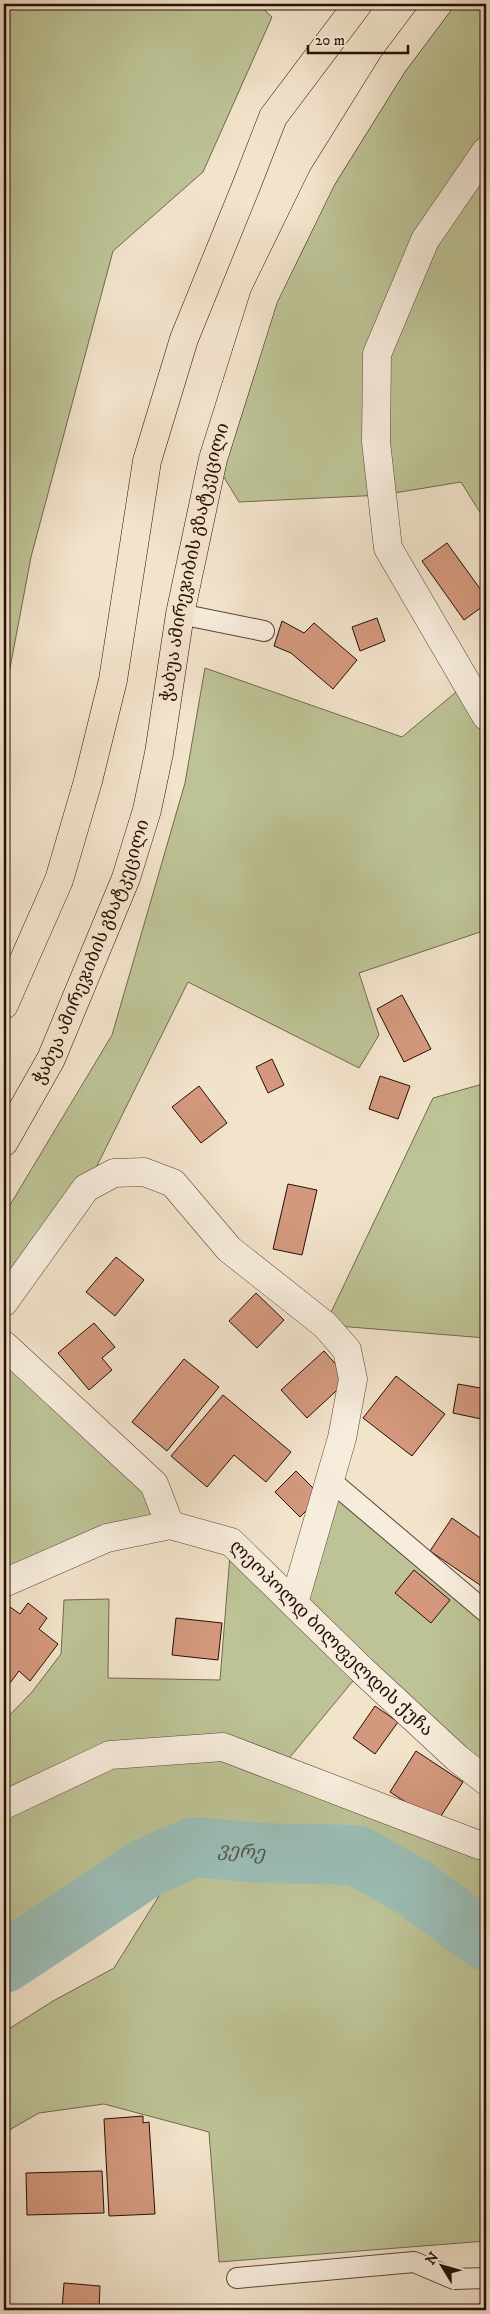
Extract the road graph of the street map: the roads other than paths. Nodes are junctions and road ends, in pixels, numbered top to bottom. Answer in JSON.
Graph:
{"nodes":[{"id":1,"x":358,"y":4,"type":"edge"},
{"id":2,"x":438,"y":4,"type":"edge"},
{"id":3,"x":486,"y":152,"type":"edge"},
{"id":4,"x":180,"y":614,"type":"junction"},
{"id":5,"x":264,"y":631,"type":"dead end"},
{"id":6,"x":486,"y":716,"type":"edge"},
{"id":7,"x":4,"y":1005,"type":"edge"},
{"id":8,"x":4,"y":1142,"type":"edge"},
{"id":9,"x":4,"y":1302,"type":"edge"},
{"id":10,"x":4,"y":1345,"type":"edge"},
{"id":11,"x":330,"y":1480,"type":"junction"},
{"id":12,"x":170,"y":1525,"type":"junction"},
{"id":13,"x":4,"y":1583,"type":"edge"},
{"id":14,"x":294,"y":1603,"type":"junction"},
{"id":15,"x":486,"y":1612,"type":"edge"},
{"id":16,"x":486,"y":1781,"type":"edge"},
{"id":17,"x":4,"y":1805,"type":"edge"},
{"id":18,"x":486,"y":1844,"type":"edge"},
{"id":19,"x":237,"y":2278,"type":"dead end"},
{"id":20,"x":486,"y":2278,"type":"edge"}],
"edges":[{"from":1,"to":7,"type":"main road"},
{"from":2,"to":4,"type":"main road","name":"ჭაბუა ამირეჯიბის გზატკეცილი"},
{"from":3,"to":6,"type":"street"},
{"from":4,"to":5,"type":"lane"},
{"from":4,"to":8,"type":"main road","name":"ჭაბუა ამირეჯიბის გზატკეცილი"},
{"from":9,"to":11,"type":"street"},
{"from":10,"to":12,"type":"street"},
{"from":11,"to":14,"type":"street"},
{"from":11,"to":15,"type":"lane"},
{"from":12,"to":13,"type":"street"},
{"from":12,"to":14,"type":"street","name":"ლეოპოლდ ბილფელდის ქუჩა"},
{"from":14,"to":16,"type":"street","name":"ლეოპოლდ ბილფელდის ქუჩა"},
{"from":17,"to":18,"type":"street"},
{"from":19,"to":20,"type":"lane"}]}
